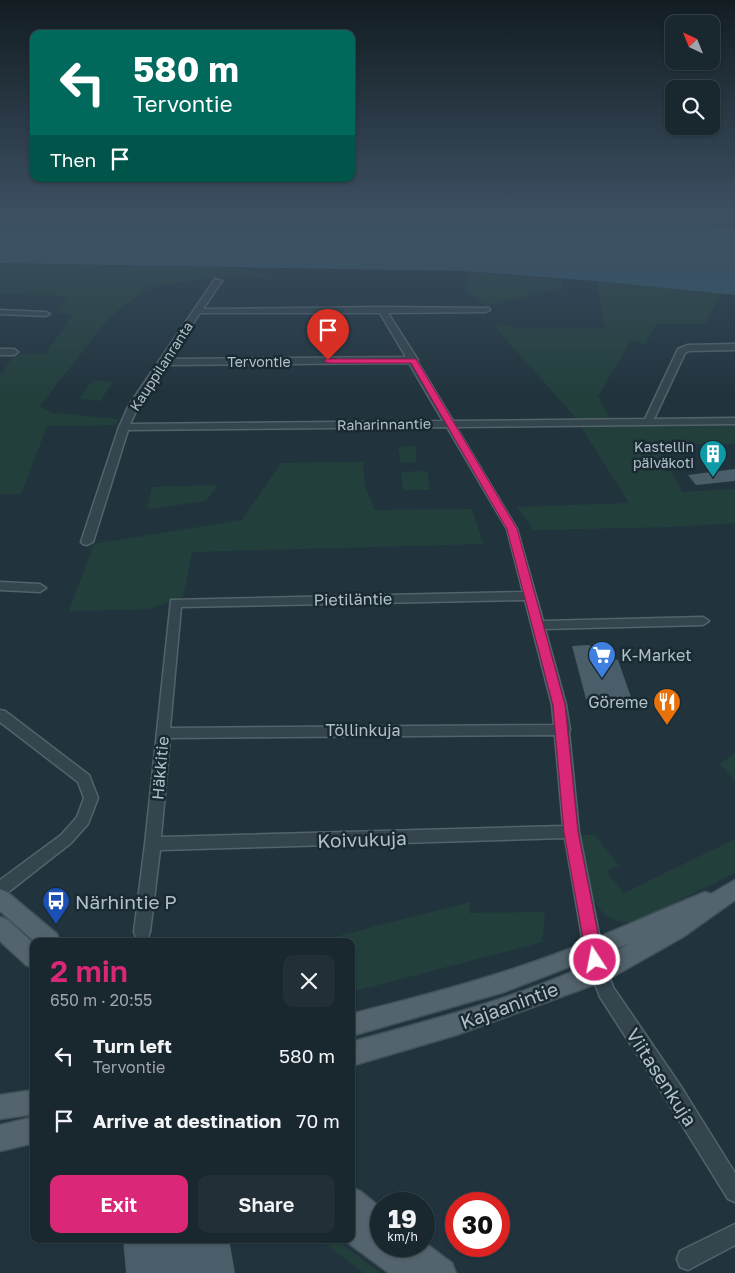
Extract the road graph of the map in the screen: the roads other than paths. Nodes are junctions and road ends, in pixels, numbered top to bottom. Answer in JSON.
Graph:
{"nodes":[{"id":1,"x":218,"y":281,"type":"dead end"},
{"id":2,"x":382,"y":310,"type":"junction"},
{"id":3,"x":486,"y":310,"type":"dead end"},
{"id":4,"x":198,"y":311,"type":"junction"},
{"id":5,"x":0,"y":312,"type":"edge"},
{"id":6,"x":46,"y":314,"type":"dead end"},
{"id":7,"x":735,"y":347,"type":"edge"},
{"id":8,"x":0,"y":352,"type":"edge"},
{"id":9,"x":14,"y":352,"type":"dead end"},
{"id":10,"x":414,"y":360,"type":"junction"},
{"id":11,"x":164,"y":362,"type":"junction"},
{"id":12,"x":735,"y":421,"type":"edge"},
{"id":13,"x":648,"y":422,"type":"junction"},
{"id":14,"x":451,"y":423,"type":"junction"},
{"id":15,"x":124,"y":427,"type":"junction"},
{"id":16,"x":87,"y":542,"type":"dead end"},
{"id":17,"x":0,"y":586,"type":"edge"},
{"id":18,"x":40,"y":588,"type":"dead end"},
{"id":19,"x":531,"y":596,"type":"junction"},
{"id":20,"x":175,"y":604,"type":"joint"},
{"id":21,"x":703,"y":621,"type":"dead end"},
{"id":22,"x":539,"y":625,"type":"junction"},
{"id":23,"x":0,"y":715,"type":"edge"},
{"id":24,"x":563,"y":730,"type":"junction"},
{"id":25,"x":163,"y":732,"type":"junction"},
{"id":26,"x":571,"y":832,"type":"junction"},
{"id":27,"x":153,"y":844,"type":"junction"},
{"id":28,"x":735,"y":889,"type":"edge"},
{"id":29,"x":0,"y":890,"type":"edge"},
{"id":30,"x":0,"y":898,"type":"edge"},
{"id":31,"x":0,"y":927,"type":"edge"},
{"id":32,"x":142,"y":932,"type":"dead end"},
{"id":33,"x":47,"y":938,"type":"edge"},
{"id":34,"x":30,"y":954,"type":"edge"},
{"id":35,"x":596,"y":961,"type":"junction"},
{"id":36,"x":355,"y":1024,"type":"edge"},
{"id":37,"x":355,"y":1053,"type":"edge"},
{"id":38,"x":30,"y":1103,"type":"edge"},
{"id":39,"x":0,"y":1107,"type":"edge"},
{"id":40,"x":30,"y":1131,"type":"edge"},
{"id":41,"x":0,"y":1138,"type":"edge"},
{"id":42,"x":735,"y":1192,"type":"edge"},
{"id":43,"x":355,"y":1203,"type":"edge"},
{"id":44,"x":370,"y":1216,"type":"edge"},
{"id":45,"x":355,"y":1231,"type":"edge"},
{"id":46,"x":735,"y":1234,"type":"edge"},
{"id":47,"x":421,"y":1257,"type":"edge"},
{"id":48,"x":688,"y":1259,"type":"dead end"},
{"id":49,"x":412,"y":1273,"type":"edge"},
{"id":50,"x":442,"y":1273,"type":"edge"}],
"edges":[{"from":1,"to":4,"type":"street","name":"Kauppilanranta"},
{"from":2,"to":3,"type":"street"},
{"from":2,"to":4,"type":"street"},
{"from":2,"to":10,"type":"street","name":"Viitasenkuja"},
{"from":4,"to":11,"type":"street","name":"Kauppilanranta"},
{"from":5,"to":6,"type":"street"},
{"from":7,"to":13,"type":"street"},
{"from":8,"to":9,"type":"street"},
{"from":10,"to":11,"type":"street","name":"Tervontie"},
{"from":10,"to":14,"type":"street","name":"Viitasenkuja"},
{"from":11,"to":15,"type":"street","name":"Kauppilanranta"},
{"from":12,"to":13,"type":"street","name":"Raharinnantie"},
{"from":13,"to":14,"type":"street","name":"Raharinnantie"},
{"from":14,"to":15,"type":"street","name":"Raharinnantie"},
{"from":14,"to":19,"type":"street","name":"Viitasenkuja"},
{"from":15,"to":16,"type":"street","name":"Kauppilanranta"},
{"from":17,"to":18,"type":"street"},
{"from":19,"to":20,"type":"street","name":"Pietiläntie"},
{"from":19,"to":22,"type":"street","name":"Viitasenkuja"},
{"from":20,"to":25,"type":"street","name":"Häkkitie"},
{"from":21,"to":22,"type":"street"},
{"from":22,"to":24,"type":"street","name":"Viitasenkuja"},
{"from":23,"to":29,"type":"street"},
{"from":24,"to":25,"type":"street","name":"Töllinkuja"},
{"from":24,"to":26,"type":"street","name":"Viitasenkuja"},
{"from":25,"to":27,"type":"street","name":"Häkkitie"},
{"from":26,"to":27,"type":"street","name":"Koivukuja"},
{"from":26,"to":35,"type":"street","name":"Viitasenkuja"},
{"from":27,"to":32,"type":"street","name":"Häkkitie"},
{"from":28,"to":35,"type":"main road","name":"Kajaanintie"},
{"from":30,"to":33,"type":"main road"},
{"from":31,"to":34,"type":"main road"},
{"from":35,"to":36,"type":"main road","name":"Kajaanintie"},
{"from":35,"to":37,"type":"main road","name":"Kajaanintie"},
{"from":35,"to":42,"type":"street","name":"Viitasenkuja"},
{"from":38,"to":39,"type":"main road"},
{"from":40,"to":41,"type":"main road"},
{"from":43,"to":44,"type":"main road"},
{"from":45,"to":49,"type":"main road"},
{"from":46,"to":48,"type":"street"},
{"from":47,"to":50,"type":"main road"}]}
